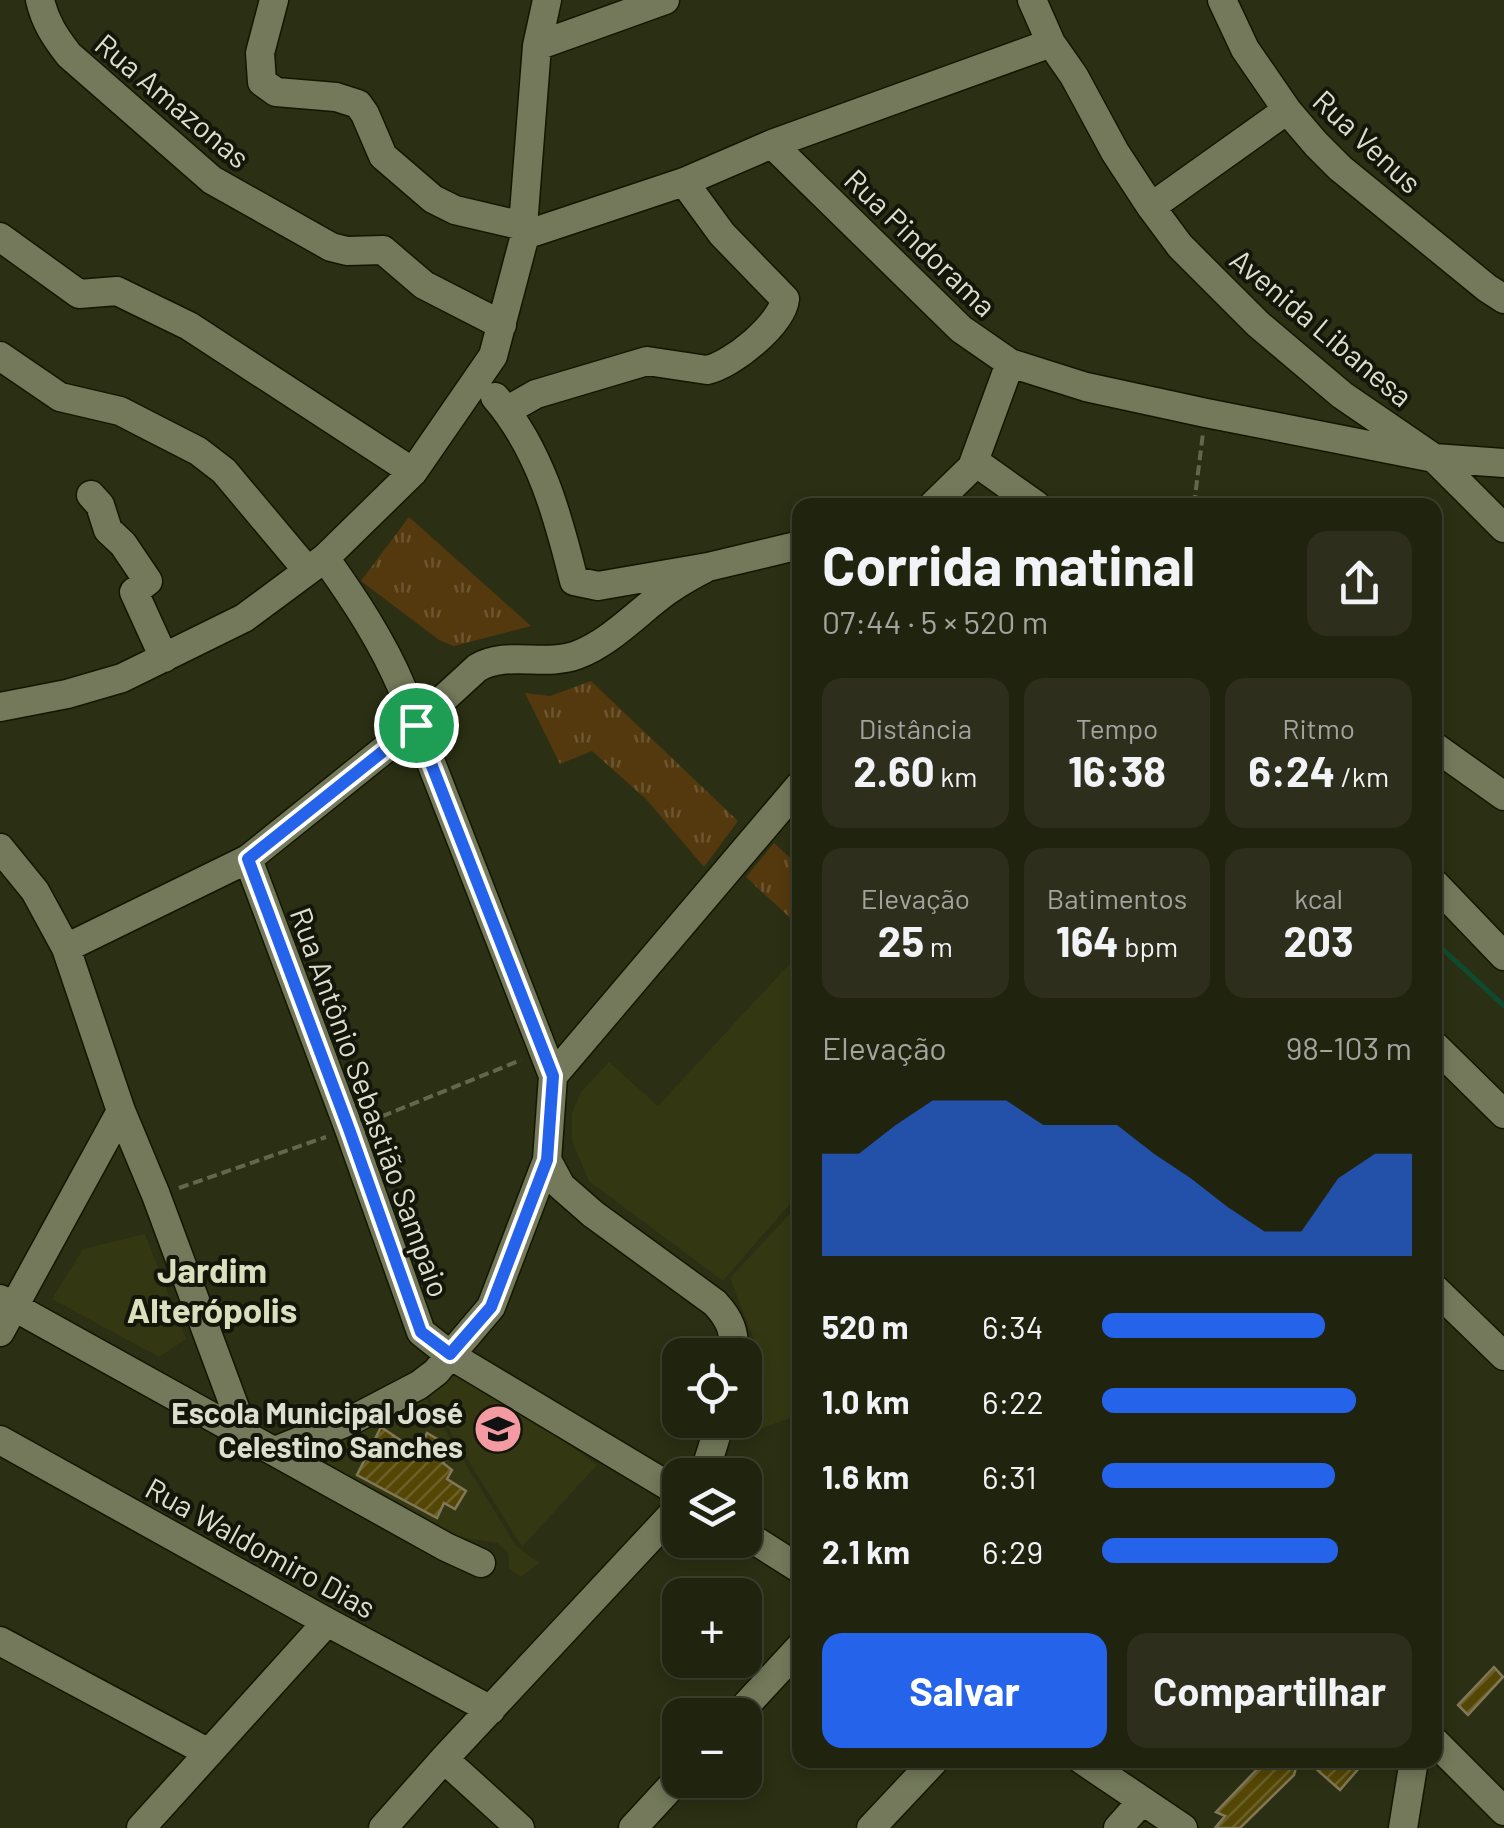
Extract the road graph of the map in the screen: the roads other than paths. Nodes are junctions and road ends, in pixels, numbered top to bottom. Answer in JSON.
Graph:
{"nodes":[{"id":1,"x":40,"y":0,"type":"edge"},
{"id":2,"x":274,"y":0,"type":"edge"},
{"id":3,"x":546,"y":0,"type":"edge"},
{"id":4,"x":664,"y":0,"type":"edge"},
{"id":5,"x":1032,"y":0,"type":"edge"},
{"id":6,"x":1222,"y":0,"type":"edge"},
{"id":7,"x":1051,"y":43,"type":"junction"},
{"id":8,"x":537,"y":46,"type":"junction"},
{"id":9,"x":1287,"y":110,"type":"junction"},
{"id":10,"x":772,"y":144,"type":"junction"},
{"id":11,"x":684,"y":182,"type":"junction"},
{"id":12,"x":1151,"y":208,"type":"junction"},
{"id":13,"x":524,"y":230,"type":"junction"},
{"id":14,"x":0,"y":237,"type":"edge"},
{"id":15,"x":1504,"y":300,"type":"edge"},
{"id":16,"x":502,"y":325,"type":"junction"},
{"id":17,"x":0,"y":356,"type":"edge"},
{"id":18,"x":1010,"y":363,"type":"junction"},
{"id":19,"x":476,"y":381,"type":"junction"},
{"id":20,"x":506,"y":411,"type":"junction"},
{"id":21,"x":1434,"y":458,"type":"junction"},
{"id":22,"x":1504,"y":463,"type":"edge"},
{"id":23,"x":972,"y":467,"type":"junction"},
{"id":24,"x":413,"y":472,"type":"junction"},
{"id":25,"x":91,"y":494,"type":"dead end"},
{"id":26,"x":940,"y":498,"type":"edge"},
{"id":27,"x":1026,"y":498,"type":"edge"},
{"id":28,"x":1504,"y":528,"type":"edge"},
{"id":29,"x":792,"y":547,"type":"edge"},
{"id":30,"x":316,"y":564,"type":"junction"},
{"id":31,"x":708,"y":567,"type":"junction"},
{"id":32,"x":164,"y":658,"type":"junction"},
{"id":33,"x":0,"y":707,"type":"edge"},
{"id":34,"x":416,"y":725,"type":"junction"},
{"id":35,"x":1442,"y":752,"type":"edge"},
{"id":36,"x":792,"y":794,"type":"edge"},
{"id":37,"x":1504,"y":796,"type":"edge"},
{"id":38,"x":0,"y":848,"type":"edge"},
{"id":39,"x":248,"y":859,"type":"junction"},
{"id":40,"x":1442,"y":891,"type":"edge"},
{"id":41,"x":66,"y":948,"type":"junction"},
{"id":42,"x":1504,"y":956,"type":"edge"},
{"id":43,"x":1442,"y":1053,"type":"edge"},
{"id":44,"x":553,"y":1076,"type":"junction"},
{"id":45,"x":121,"y":1110,"type":"junction"},
{"id":46,"x":1504,"y":1114,"type":"edge"},
{"id":47,"x":547,"y":1160,"type":"junction"},
{"id":48,"x":1442,"y":1297,"type":"edge"},
{"id":49,"x":7,"y":1303,"type":"edge"},
{"id":50,"x":0,"y":1332,"type":"edge"},
{"id":51,"x":733,"y":1338,"type":"edge"},
{"id":52,"x":450,"y":1354,"type":"junction"},
{"id":53,"x":1504,"y":1356,"type":"edge"},
{"id":54,"x":245,"y":1435,"type":"junction"},
{"id":55,"x":0,"y":1440,"type":"edge"},
{"id":56,"x":275,"y":1451,"type":"junction"},
{"id":57,"x":662,"y":1482,"type":"edge"},
{"id":58,"x":662,"y":1525,"type":"edge"},
{"id":59,"x":762,"y":1545,"type":"edge"},
{"id":60,"x":481,"y":1563,"type":"dead end"},
{"id":61,"x":792,"y":1564,"type":"edge"},
{"id":62,"x":327,"y":1622,"type":"junction"},
{"id":63,"x":3,"y":1650,"type":"edge"},
{"id":64,"x":792,"y":1656,"type":"edge"},
{"id":65,"x":754,"y":1698,"type":"edge"},
{"id":66,"x":491,"y":1710,"type":"junction"},
{"id":67,"x":1442,"y":1749,"type":"edge"},
{"id":68,"x":208,"y":1754,"type":"junction"},
{"id":69,"x":444,"y":1759,"type":"junction"},
{"id":70,"x":927,"y":1768,"type":"edge"},
{"id":71,"x":1094,"y":1768,"type":"edge"},
{"id":72,"x":1413,"y":1768,"type":"edge"},
{"id":73,"x":662,"y":1798,"type":"edge"},
{"id":74,"x":1142,"y":1801,"type":"junction"},
{"id":75,"x":1504,"y":1811,"type":"edge"},
{"id":76,"x":141,"y":1828,"type":"edge"},
{"id":77,"x":382,"y":1828,"type":"edge"},
{"id":78,"x":520,"y":1828,"type":"edge"},
{"id":79,"x":634,"y":1828,"type":"edge"},
{"id":80,"x":871,"y":1828,"type":"edge"},
{"id":81,"x":1118,"y":1828,"type":"edge"},
{"id":82,"x":1183,"y":1828,"type":"edge"},
{"id":83,"x":1403,"y":1828,"type":"edge"}],
"edges":[{"from":1,"to":16,"type":"street","name":"Rua Amazonas"},
{"from":2,"to":13,"type":"street"},
{"from":3,"to":8,"type":"street"},
{"from":4,"to":8,"type":"street"},
{"from":5,"to":7,"type":"street","name":"Avenida Libanesa"},
{"from":6,"to":9,"type":"street","name":"Rua Venus"},
{"from":7,"to":10,"type":"street"},
{"from":7,"to":12,"type":"street","name":"Avenida Libanesa"},
{"from":8,"to":13,"type":"street"},
{"from":9,"to":12,"type":"street"},
{"from":9,"to":15,"type":"street","name":"Rua Venus"},
{"from":10,"to":11,"type":"street"},
{"from":10,"to":18,"type":"street","name":"Rua Pindorama"},
{"from":11,"to":13,"type":"street"},
{"from":11,"to":20,"type":"street"},
{"from":12,"to":21,"type":"street","name":"Avenida Libanesa"},
{"from":13,"to":16,"type":"street"},
{"from":14,"to":24,"type":"street"},
{"from":16,"to":19,"type":"street"},
{"from":17,"to":30,"type":"street"},
{"from":18,"to":21,"type":"street","name":"Rua Pindorama"},
{"from":18,"to":23,"type":"street"},
{"from":19,"to":20,"type":"street"},
{"from":19,"to":24,"type":"street"},
{"from":20,"to":31,"type":"street"},
{"from":21,"to":22,"type":"street","name":"Rua Pindorama"},
{"from":21,"to":28,"type":"street","name":"Avenida Libanesa"},
{"from":23,"to":26,"type":"street"},
{"from":23,"to":27,"type":"street"},
{"from":24,"to":30,"type":"street"},
{"from":25,"to":32,"type":"street"},
{"from":29,"to":31,"type":"street"},
{"from":30,"to":32,"type":"street"},
{"from":30,"to":34,"type":"street"},
{"from":31,"to":34,"type":"street"},
{"from":32,"to":33,"type":"street"},
{"from":34,"to":39,"type":"street"},
{"from":34,"to":44,"type":"street"},
{"from":35,"to":37,"type":"street"},
{"from":36,"to":44,"type":"street"},
{"from":38,"to":41,"type":"street"},
{"from":39,"to":41,"type":"street"},
{"from":39,"to":52,"type":"street","name":"Rua Antônio Sebastião Sampaio"},
{"from":40,"to":42,"type":"street"},
{"from":41,"to":45,"type":"street"},
{"from":43,"to":46,"type":"street"},
{"from":44,"to":47,"type":"street"},
{"from":45,"to":49,"type":"street"},
{"from":45,"to":54,"type":"street"},
{"from":47,"to":51,"type":"street"},
{"from":47,"to":52,"type":"street"},
{"from":48,"to":53,"type":"street"},
{"from":49,"to":50,"type":"street"},
{"from":49,"to":54,"type":"street"},
{"from":52,"to":56,"type":"street"},
{"from":52,"to":57,"type":"street","name":"Rua Antônio Sebastião Sampaio"},
{"from":54,"to":56,"type":"street"},
{"from":55,"to":62,"type":"street","name":"Rua Waldomiro Dias"},
{"from":56,"to":60,"type":"street"},
{"from":58,"to":66,"type":"street"},
{"from":59,"to":61,"type":"street"},
{"from":62,"to":66,"type":"street","name":"Rua Waldomiro Dias"},
{"from":62,"to":68,"type":"street"},
{"from":63,"to":68,"type":"street"},
{"from":64,"to":65,"type":"street"},
{"from":66,"to":69,"type":"street"},
{"from":67,"to":75,"type":"street"},
{"from":68,"to":76,"type":"street"},
{"from":69,"to":77,"type":"street"},
{"from":69,"to":78,"type":"street"},
{"from":70,"to":80,"type":"street"},
{"from":71,"to":74,"type":"street"},
{"from":72,"to":83,"type":"street"},
{"from":73,"to":79,"type":"street"},
{"from":74,"to":81,"type":"street"},
{"from":74,"to":82,"type":"street"}]}
